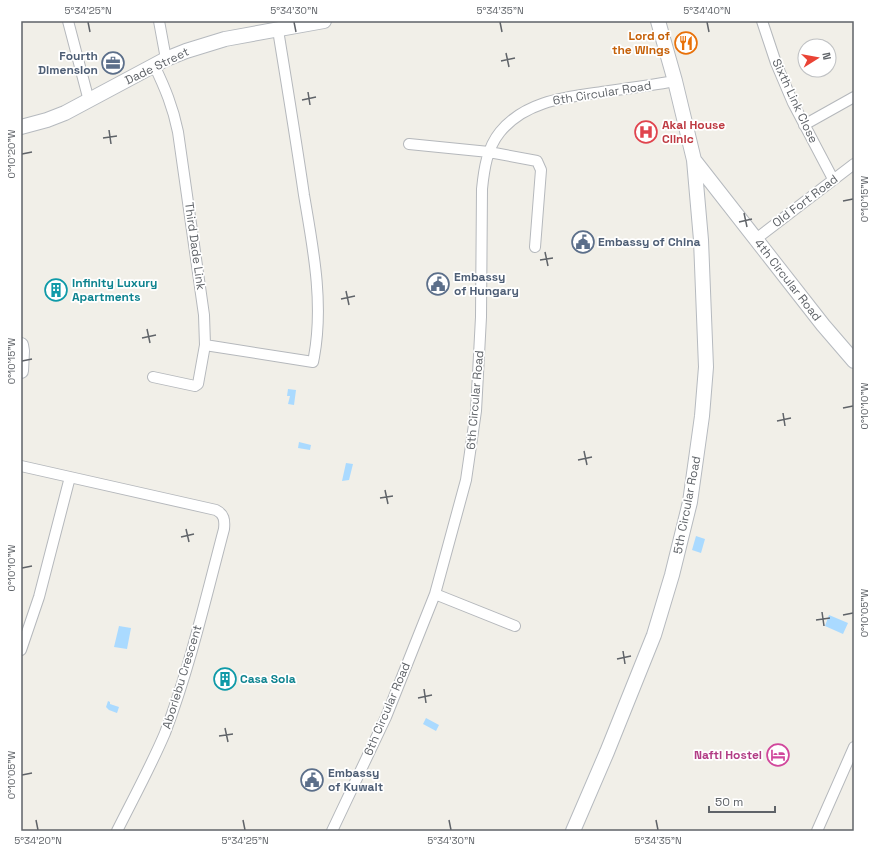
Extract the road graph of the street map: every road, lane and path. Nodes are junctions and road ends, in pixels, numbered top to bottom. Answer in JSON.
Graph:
{"nodes":[{"id":1,"x":68,"y":21,"type":"edge"},
{"id":2,"x":159,"y":21,"type":"edge"},
{"id":3,"x":324,"y":21,"type":"edge"},
{"id":4,"x":658,"y":21,"type":"edge"},
{"id":5,"x":762,"y":21,"type":"edge"},
{"id":6,"x":281,"y":27,"type":"edge"},
{"id":7,"x":160,"y":62,"type":"junction"},
{"id":8,"x":675,"y":81,"type":"junction"},
{"id":9,"x":854,"y":97,"type":"edge"},
{"id":10,"x":89,"y":101,"type":"junction"},
{"id":11,"x":804,"y":124,"type":"junction"},
{"id":12,"x":21,"y":127,"type":"edge"},
{"id":13,"x":409,"y":144,"type":"dead end"},
{"id":14,"x":489,"y":152,"type":"junction"},
{"id":15,"x":694,"y":160,"type":"junction"},
{"id":16,"x":854,"y":164,"type":"edge"},
{"id":17,"x":833,"y":179,"type":"junction"},
{"id":18,"x":756,"y":239,"type":"junction"},
{"id":19,"x":535,"y":247,"type":"dead end"},
{"id":20,"x":21,"y":345,"type":"edge"},
{"id":21,"x":205,"y":345,"type":"junction"},
{"id":22,"x":854,"y":360,"type":"edge"},
{"id":23,"x":21,"y":371,"type":"edge"},
{"id":24,"x":153,"y":377,"type":"dead end"},
{"id":25,"x":21,"y":466,"type":"edge"},
{"id":26,"x":70,"y":477,"type":"junction"},
{"id":27,"x":434,"y":594,"type":"junction"},
{"id":28,"x":515,"y":626,"type":"dead end"},
{"id":29,"x":21,"y":650,"type":"edge"},
{"id":30,"x":854,"y":747,"type":"edge"},
{"id":31,"x":117,"y":831,"type":"edge"},
{"id":32,"x":332,"y":831,"type":"edge"},
{"id":33,"x":573,"y":831,"type":"edge"},
{"id":34,"x":817,"y":831,"type":"edge"}],
"edges":[{"from":1,"to":10,"type":"street"},
{"from":2,"to":7,"type":"street","name":"Third Dade Link"},
{"from":3,"to":6,"type":"street","name":"Dade Street"},
{"from":4,"to":8,"type":"street","name":"4th Circular Road"},
{"from":5,"to":11,"type":"street","name":"Sixth Link Close"},
{"from":6,"to":7,"type":"street","name":"Dade Street"},
{"from":6,"to":21,"type":"street"},
{"from":7,"to":10,"type":"street","name":"Dade Street"},
{"from":7,"to":21,"type":"street","name":"Third Dade Link"},
{"from":8,"to":14,"type":"street","name":"6th Circular Road"},
{"from":8,"to":15,"type":"street","name":"4th Circular Road"},
{"from":9,"to":11,"type":"street"},
{"from":10,"to":12,"type":"street","name":"Dade Street"},
{"from":11,"to":17,"type":"street","name":"Sixth Link Close"},
{"from":13,"to":14,"type":"street"},
{"from":14,"to":19,"type":"street"},
{"from":14,"to":27,"type":"street","name":"6th Circular Road"},
{"from":15,"to":18,"type":"street","name":"4th Circular Road"},
{"from":15,"to":33,"type":"street","name":"5th Circular Road"},
{"from":16,"to":17,"type":"street","name":"Old Fort Road"},
{"from":17,"to":18,"type":"street","name":"Old Fort Road"},
{"from":18,"to":22,"type":"street","name":"4th Circular Road"},
{"from":20,"to":23,"type":"street"},
{"from":21,"to":24,"type":"street","name":"Third Dade Link"},
{"from":25,"to":26,"type":"street"},
{"from":26,"to":29,"type":"street"},
{"from":26,"to":31,"type":"street","name":"Aborlebu Crescent"},
{"from":27,"to":28,"type":"street"},
{"from":27,"to":32,"type":"street","name":"6th Circular Road"},
{"from":30,"to":34,"type":"street"}]}
